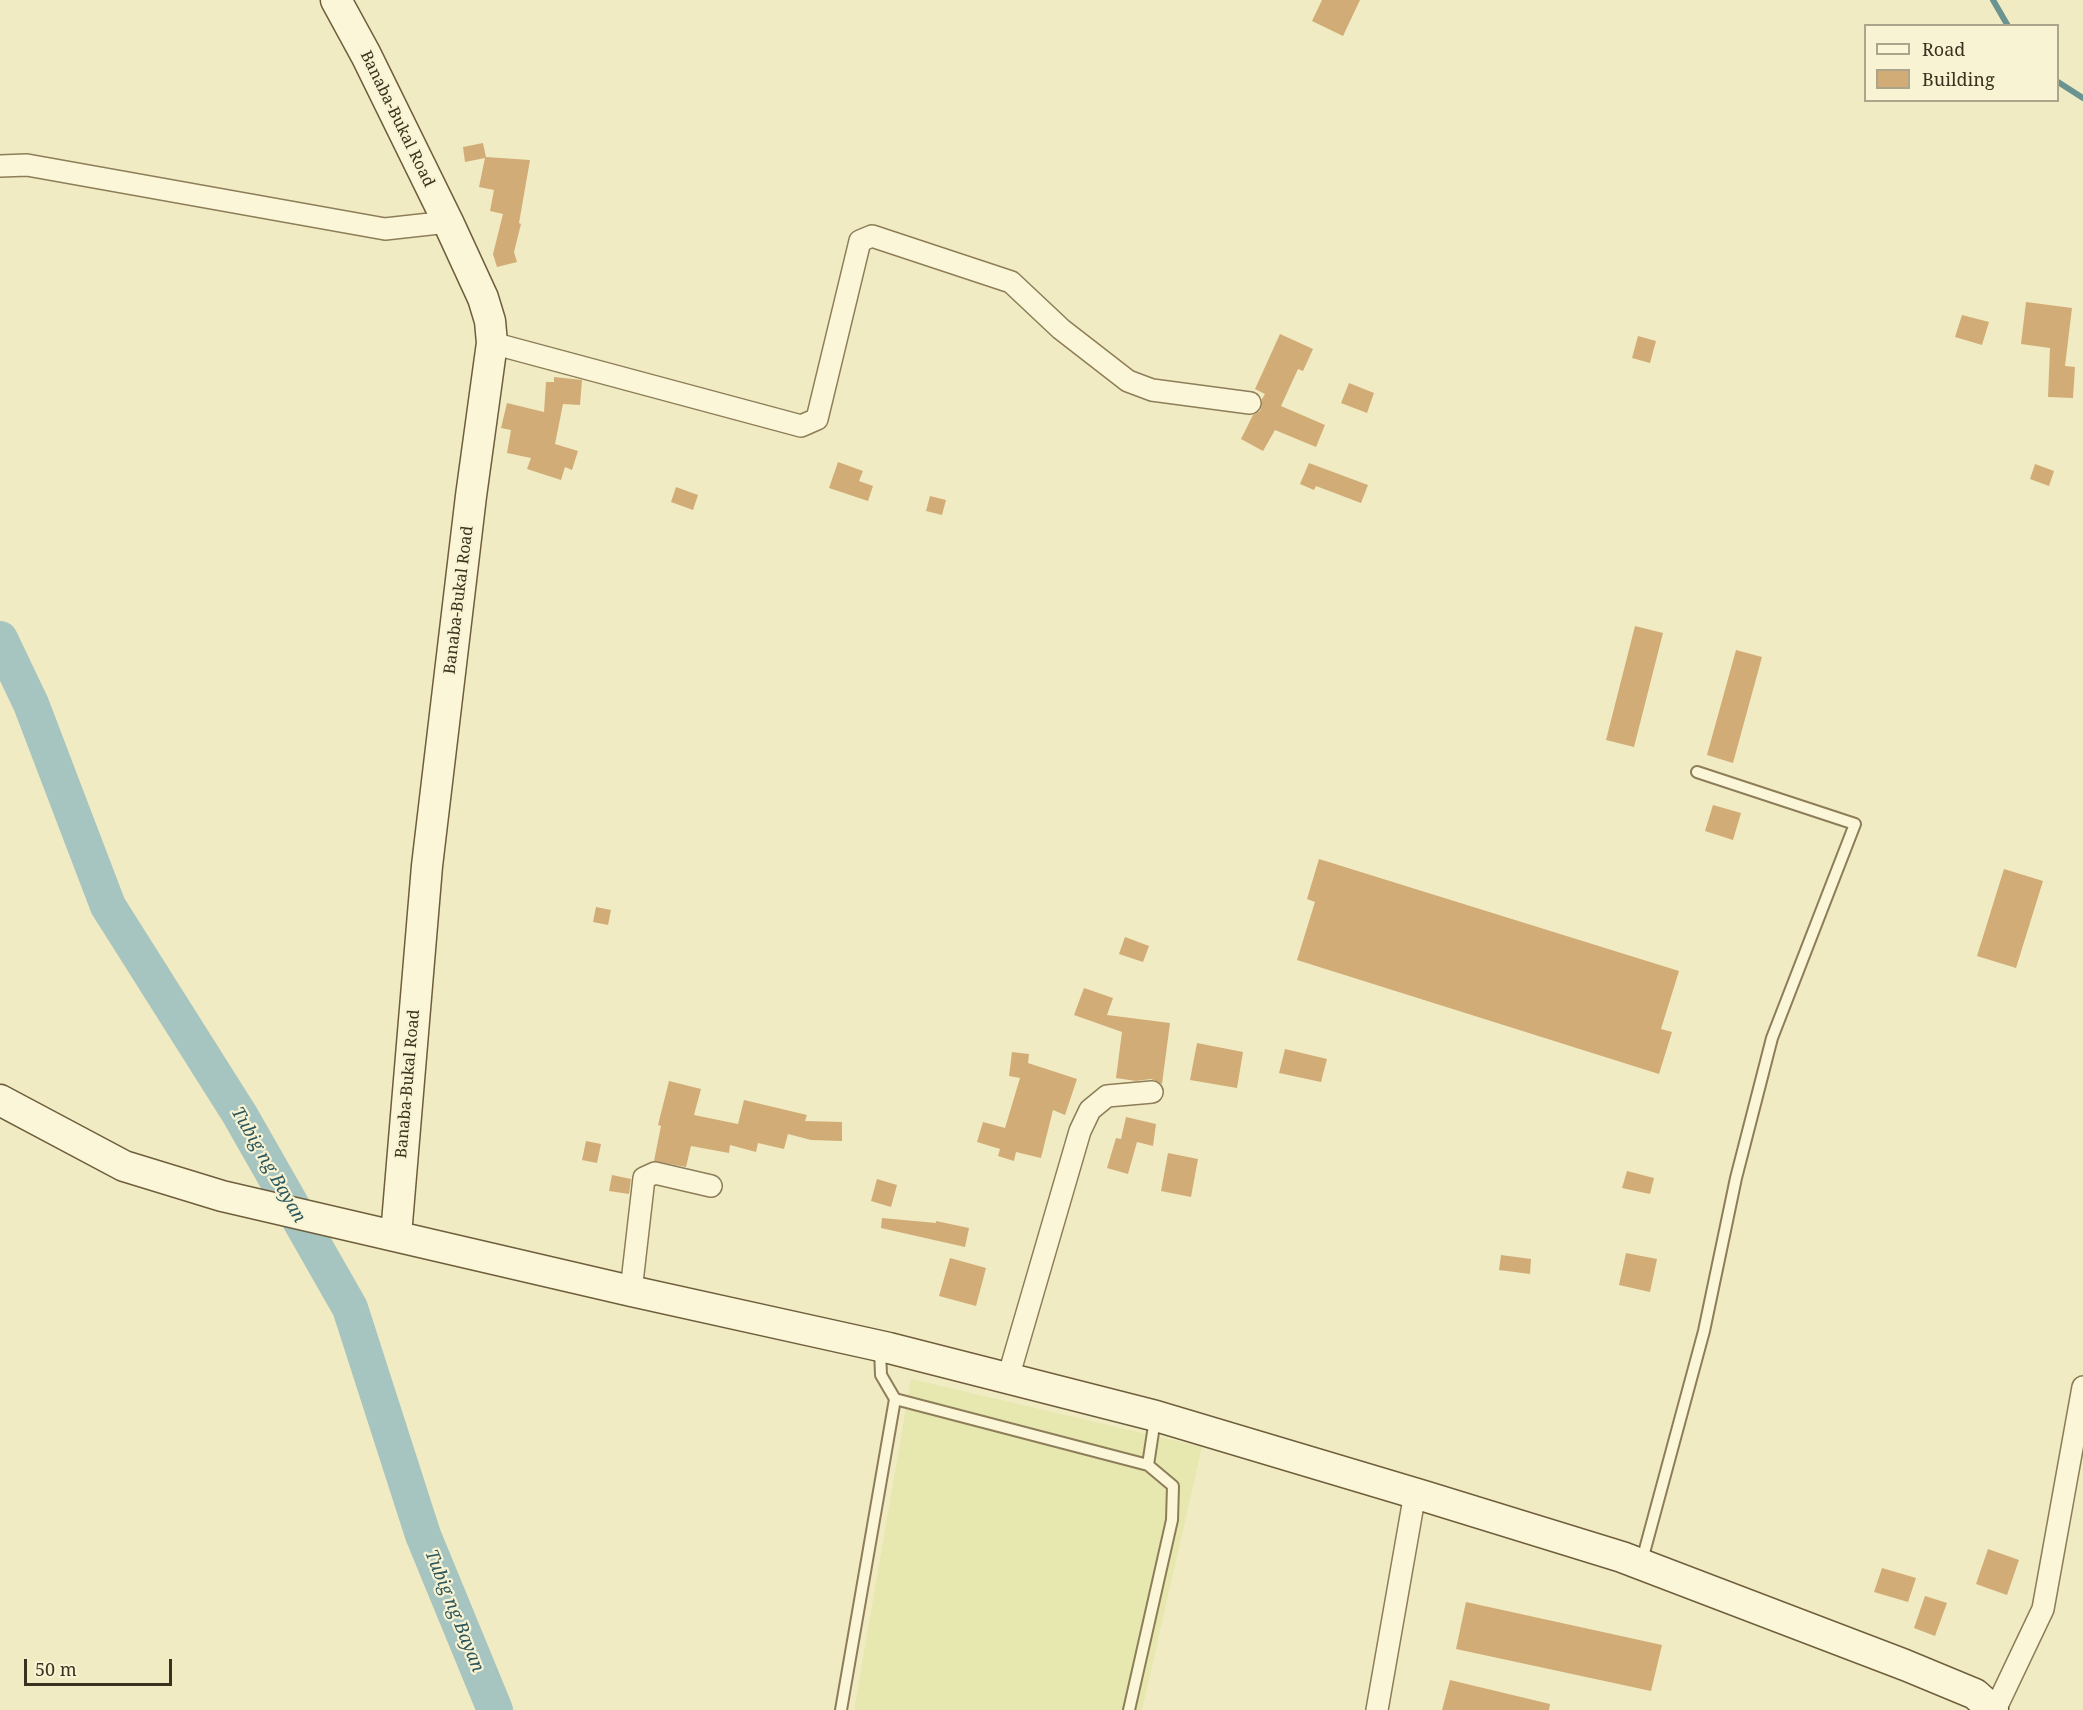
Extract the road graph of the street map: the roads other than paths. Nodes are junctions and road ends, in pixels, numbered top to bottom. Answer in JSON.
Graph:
{"nodes":[{"id":1,"x":336,"y":0,"type":"edge"},
{"id":2,"x":0,"y":166,"type":"edge"},
{"id":3,"x":448,"y":222,"type":"junction"},
{"id":4,"x":492,"y":343,"type":"junction"},
{"id":5,"x":1250,"y":403,"type":"dead end"},
{"id":6,"x":1697,"y":772,"type":"dead end"},
{"id":7,"x":1152,"y":1092,"type":"dead end"},
{"id":8,"x":0,"y":1100,"type":"edge"},
{"id":9,"x":711,"y":1185,"type":"dead end"},
{"id":10,"x":396,"y":1235,"type":"junction"},
{"id":11,"x":631,"y":1291,"type":"junction"},
{"id":12,"x":880,"y":1346,"type":"junction"},
{"id":13,"x":1008,"y":1378,"type":"junction"},
{"id":14,"x":2083,"y":1387,"type":"edge"},
{"id":15,"x":895,"y":1399,"type":"junction"},
{"id":16,"x":1156,"y":1416,"type":"junction"},
{"id":17,"x":1148,"y":1465,"type":"junction"},
{"id":18,"x":1414,"y":1493,"type":"junction"},
{"id":19,"x":1641,"y":1564,"type":"junction"},
{"id":20,"x":841,"y":1710,"type":"edge"},
{"id":21,"x":1129,"y":1710,"type":"edge"},
{"id":22,"x":1377,"y":1710,"type":"edge"},
{"id":23,"x":1994,"y":1710,"type":"edge"}],
"edges":[{"from":1,"to":3,"type":"main road","name":"Banaba-Bukal Road"},
{"from":2,"to":3,"type":"street"},
{"from":3,"to":4,"type":"main road","name":"Banaba-Bukal Road"},
{"from":4,"to":5,"type":"street"},
{"from":4,"to":10,"type":"main road","name":"Banaba-Bukal Road"},
{"from":6,"to":19,"type":"lane"},
{"from":7,"to":13,"type":"street"},
{"from":8,"to":10,"type":"main road"},
{"from":9,"to":11,"type":"street"},
{"from":10,"to":11,"type":"main road"},
{"from":11,"to":12,"type":"main road"},
{"from":12,"to":13,"type":"main road"},
{"from":12,"to":15,"type":"lane"},
{"from":13,"to":16,"type":"main road"},
{"from":14,"to":23,"type":"street"},
{"from":15,"to":17,"type":"lane"},
{"from":15,"to":20,"type":"lane"},
{"from":16,"to":17,"type":"lane"},
{"from":16,"to":18,"type":"main road"},
{"from":17,"to":21,"type":"lane"},
{"from":18,"to":19,"type":"main road"},
{"from":18,"to":22,"type":"street"},
{"from":19,"to":23,"type":"main road"}]}
